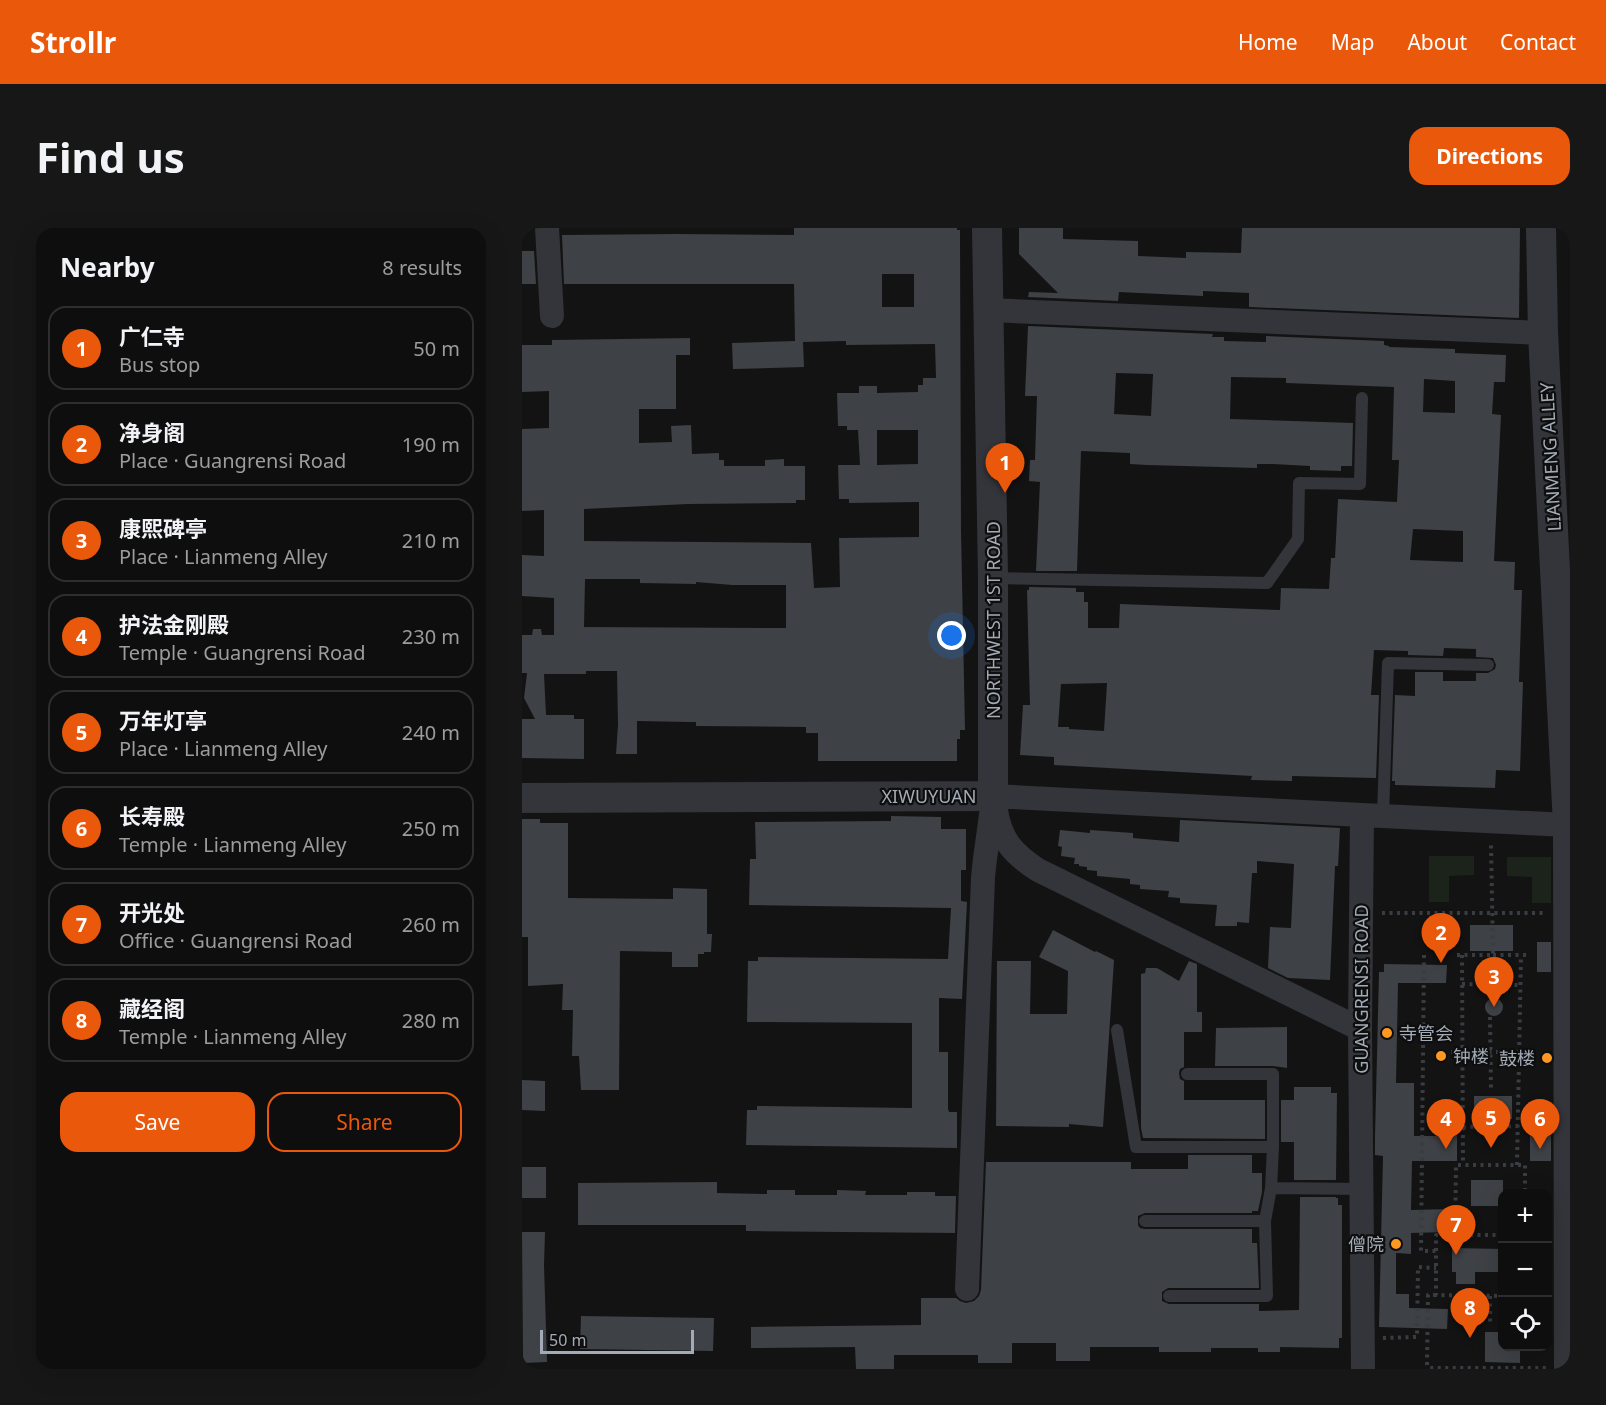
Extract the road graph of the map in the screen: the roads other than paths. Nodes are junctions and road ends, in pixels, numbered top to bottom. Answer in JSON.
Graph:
{"nodes":[{"id":1,"x":547,"y":228,"type":"edge"},
{"id":2,"x":987,"y":228,"type":"edge"},
{"id":3,"x":1541,"y":228,"type":"edge"},
{"id":4,"x":988,"y":310,"type":"junction"},
{"id":5,"x":552,"y":316,"type":"dead end"},
{"id":6,"x":1544,"y":333,"type":"junction"},
{"id":7,"x":1362,"y":398,"type":"dead end"},
{"id":8,"x":993,"y":578,"type":"junction"},
{"id":9,"x":1488,"y":665,"type":"dead end"},
{"id":10,"x":993,"y":796,"type":"junction"},
{"id":11,"x":522,"y":798,"type":"edge"},
{"id":12,"x":1373,"y":815,"type":"junction"},
{"id":13,"x":1568,"y":825,"type":"junction"},
{"id":14,"x":1360,"y":1029,"type":"junction"},
{"id":15,"x":1117,"y":1030,"type":"dead end"},
{"id":16,"x":1188,"y":1074,"type":"dead end"},
{"id":17,"x":1273,"y":1147,"type":"junction"},
{"id":18,"x":1271,"y":1188,"type":"junction"},
{"id":19,"x":1362,"y":1189,"type":"junction"},
{"id":20,"x":1145,"y":1221,"type":"dead end"},
{"id":21,"x":1265,"y":1221,"type":"junction"},
{"id":22,"x":967,"y":1289,"type":"dead end"},
{"id":23,"x":1169,"y":1296,"type":"dead end"},
{"id":24,"x":1561,"y":1368,"type":"edge"},
{"id":25,"x":1363,"y":1369,"type":"edge"}],
"edges":[{"from":1,"to":5,"type":"street"},
{"from":2,"to":4,"type":"street","name":"NORTHWEST 1ST ROAD"},
{"from":3,"to":6,"type":"street","name":"LIANMENG ALLEY"},
{"from":4,"to":6,"type":"street"},
{"from":4,"to":8,"type":"street","name":"NORTHWEST 1ST ROAD"},
{"from":6,"to":13,"type":"street","name":"LIANMENG ALLEY"},
{"from":7,"to":8,"type":"lane"},
{"from":8,"to":10,"type":"street","name":"NORTHWEST 1ST ROAD"},
{"from":9,"to":12,"type":"lane"},
{"from":10,"to":11,"type":"street","name":"XIWUYUAN"},
{"from":10,"to":12,"type":"street"},
{"from":10,"to":14,"type":"street","name":"XIWUYUAN"},
{"from":10,"to":22,"type":"street"},
{"from":12,"to":13,"type":"street"},
{"from":12,"to":14,"type":"street","name":"GUANGRENSI ROAD"},
{"from":13,"to":24,"type":"street","name":"LIANMENG ALLEY"},
{"from":14,"to":19,"type":"street","name":"GUANGRENSI ROAD"},
{"from":15,"to":17,"type":"lane"},
{"from":16,"to":17,"type":"lane"},
{"from":17,"to":18,"type":"lane"},
{"from":18,"to":19,"type":"lane"},
{"from":18,"to":21,"type":"lane"},
{"from":19,"to":25,"type":"street","name":"GUANGRENSI ROAD"},
{"from":20,"to":21,"type":"lane"},
{"from":21,"to":23,"type":"lane"}]}
